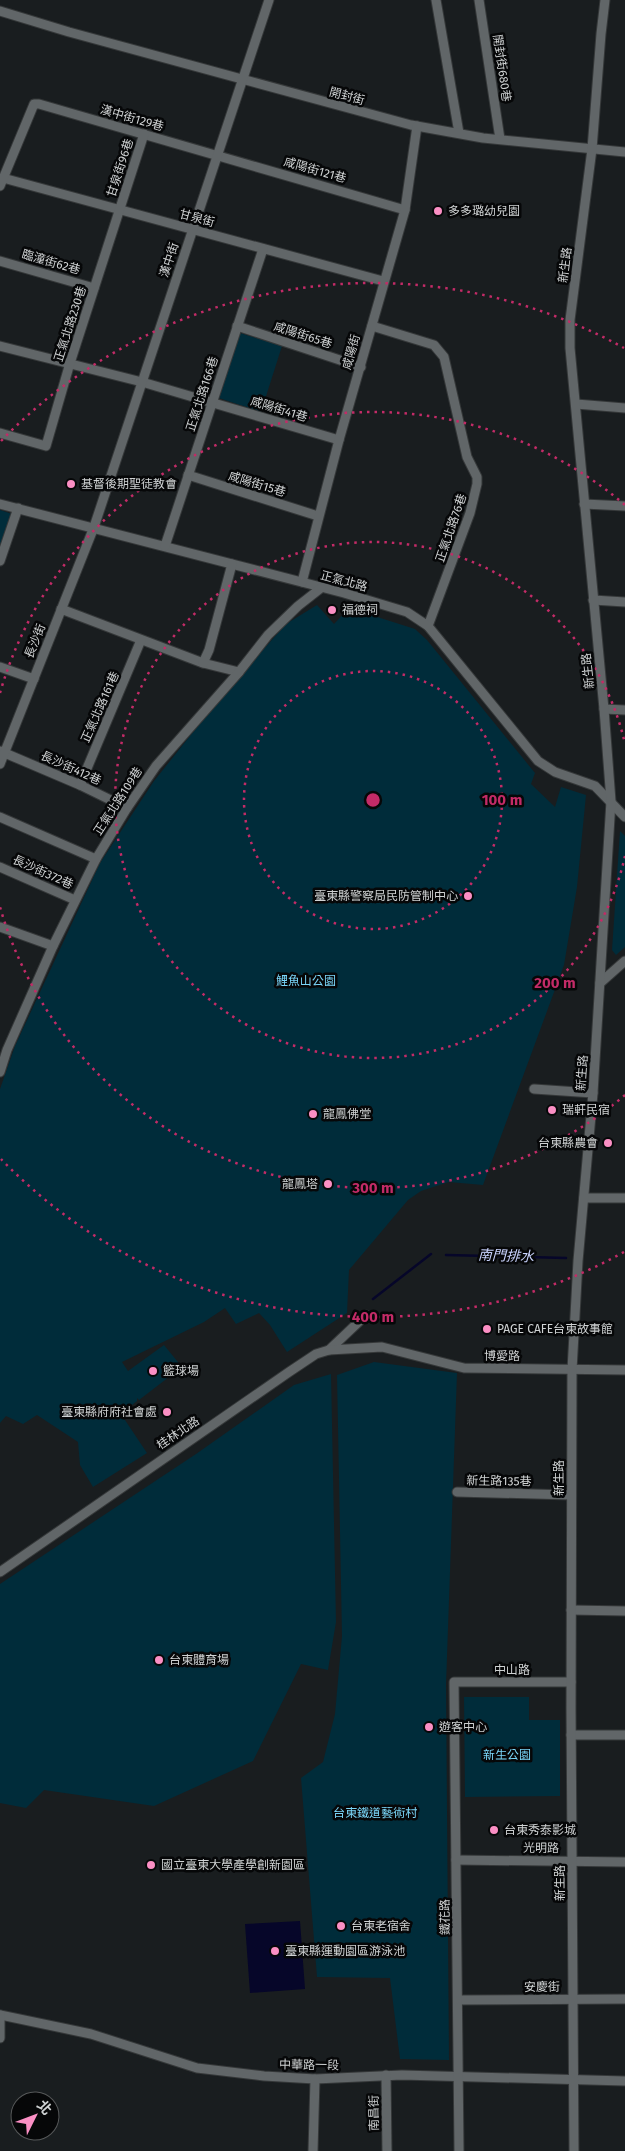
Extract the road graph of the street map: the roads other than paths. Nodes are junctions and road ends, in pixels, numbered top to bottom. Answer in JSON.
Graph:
{"nodes":[{"id":1,"x":269,"y":0,"type":"edge"},
{"id":2,"x":436,"y":0,"type":"edge"},
{"id":3,"x":479,"y":0,"type":"edge"},
{"id":4,"x":605,"y":0,"type":"edge"},
{"id":5,"x":0,"y":11,"type":"edge"},
{"id":6,"x":242,"y":79,"type":"junction"},
{"id":7,"x":417,"y":126,"type":"junction"},
{"id":8,"x":144,"y":134,"type":"junction"},
{"id":9,"x":459,"y":134,"type":"junction"},
{"id":10,"x":500,"y":139,"type":"junction"},
{"id":11,"x":592,"y":149,"type":"junction"},
{"id":12,"x":625,"y":152,"type":"edge"},
{"id":13,"x":217,"y":155,"type":"junction"},
{"id":14,"x":2,"y":182,"type":"edge"},
{"id":15,"x":120,"y":210,"type":"junction"},
{"id":16,"x":405,"y":210,"type":"junction"},
{"id":17,"x":192,"y":229,"type":"junction"},
{"id":18,"x":263,"y":248,"type":"junction"},
{"id":19,"x":0,"y":261,"type":"edge"},
{"id":20,"x":383,"y":281,"type":"junction"},
{"id":21,"x":94,"y":288,"type":"junction"},
{"id":22,"x":237,"y":326,"type":"junction"},
{"id":23,"x":372,"y":326,"type":"junction"},
{"id":24,"x":0,"y":346,"type":"edge"},
{"id":25,"x":70,"y":363,"type":"junction"},
{"id":26,"x":360,"y":367,"type":"junction"},
{"id":27,"x":142,"y":382,"type":"junction"},
{"id":28,"x":212,"y":402,"type":"junction"},
{"id":29,"x":576,"y":404,"type":"junction"},
{"id":30,"x":625,"y":408,"type":"edge"},
{"id":31,"x":0,"y":433,"type":"edge"},
{"id":32,"x":339,"y":440,"type":"junction"},
{"id":33,"x":188,"y":475,"type":"junction"},
{"id":34,"x":0,"y":504,"type":"edge"},
{"id":35,"x":584,"y":504,"type":"junction"},
{"id":36,"x":625,"y":506,"type":"edge"},
{"id":37,"x":18,"y":508,"type":"junction"},
{"id":38,"x":318,"y":516,"type":"junction"},
{"id":39,"x":94,"y":527,"type":"junction"},
{"id":40,"x":165,"y":546,"type":"junction"},
{"id":41,"x":0,"y":561,"type":"edge"},
{"id":42,"x":232,"y":564,"type":"junction"},
{"id":43,"x":302,"y":582,"type":"junction"},
{"id":44,"x":321,"y":588,"type":"junction"},
{"id":45,"x":593,"y":600,"type":"junction"},
{"id":46,"x":625,"y":602,"type":"edge"},
{"id":47,"x":61,"y":609,"type":"junction"},
{"id":48,"x":428,"y":626,"type":"junction"},
{"id":49,"x":141,"y":640,"type":"junction"},
{"id":50,"x":203,"y":663,"type":"junction"},
{"id":51,"x":0,"y":667,"type":"edge"},
{"id":52,"x":238,"y":672,"type":"junction"},
{"id":53,"x":34,"y":679,"type":"junction"},
{"id":54,"x":604,"y":710,"type":"junction"},
{"id":55,"x":625,"y":710,"type":"edge"},
{"id":56,"x":2,"y":752,"type":"edge"},
{"id":57,"x":0,"y":764,"type":"edge"},
{"id":58,"x":80,"y":785,"type":"junction"},
{"id":59,"x":611,"y":802,"type":"junction"},
{"id":60,"x":126,"y":808,"type":"junction"},
{"id":61,"x":0,"y":817,"type":"edge"},
{"id":62,"x":625,"y":817,"type":"edge"},
{"id":63,"x":96,"y":859,"type":"junction"},
{"id":64,"x":0,"y":867,"type":"edge"},
{"id":65,"x":75,"y":900,"type":"junction"},
{"id":66,"x":0,"y":927,"type":"edge"},
{"id":67,"x":53,"y":946,"type":"junction"},
{"id":68,"x":625,"y":961,"type":"edge"},
{"id":69,"x":600,"y":983,"type":"junction"},
{"id":70,"x":4,"y":1049,"type":"edge"},
{"id":71,"x":0,"y":1072,"type":"edge"},
{"id":72,"x":534,"y":1089,"type":"dead end"},
{"id":73,"x":593,"y":1093,"type":"junction"},
{"id":74,"x":584,"y":1198,"type":"junction"},
{"id":75,"x":625,"y":1198,"type":"edge"},
{"id":76,"x":366,"y":1315,"type":"dead end"},
{"id":77,"x":382,"y":1347,"type":"joint"},
{"id":78,"x":328,"y":1350,"type":"junction"},
{"id":79,"x":572,"y":1370,"type":"junction"},
{"id":80,"x":625,"y":1370,"type":"edge"},
{"id":81,"x":457,"y":1492,"type":"dead end"},
{"id":82,"x":571,"y":1495,"type":"junction"},
{"id":83,"x":0,"y":1572,"type":"edge"},
{"id":84,"x":571,"y":1610,"type":"junction"},
{"id":85,"x":625,"y":1611,"type":"edge"},
{"id":86,"x":454,"y":1682,"type":"joint"},
{"id":87,"x":571,"y":1682,"type":"junction"},
{"id":88,"x":571,"y":1735,"type":"junction"},
{"id":89,"x":625,"y":1735,"type":"edge"},
{"id":90,"x":456,"y":1860,"type":"junction"},
{"id":91,"x":572,"y":1861,"type":"junction"},
{"id":92,"x":625,"y":1862,"type":"edge"},
{"id":93,"x":573,"y":1999,"type":"junction"},
{"id":94,"x":625,"y":1999,"type":"edge"},
{"id":95,"x":459,"y":2000,"type":"junction"},
{"id":96,"x":0,"y":2015,"type":"edge"},
{"id":97,"x":0,"y":2038,"type":"edge"},
{"id":98,"x":386,"y":2075,"type":"junction"},
{"id":99,"x":460,"y":2078,"type":"junction"},
{"id":100,"x":316,"y":2080,"type":"junction"},
{"id":101,"x":574,"y":2080,"type":"junction"},
{"id":102,"x":625,"y":2081,"type":"edge"},
{"id":103,"x":313,"y":2151,"type":"edge"},
{"id":104,"x":387,"y":2151,"type":"edge"},
{"id":105,"x":459,"y":2151,"type":"edge"},
{"id":106,"x":574,"y":2151,"type":"edge"}],
"edges":[{"from":1,"to":6,"type":"street","name":"漢中街"},
{"from":2,"to":9,"type":"street"},
{"from":3,"to":10,"type":"street","name":"開封街680巷"},
{"from":4,"to":11,"type":"street","name":"新生路"},
{"from":5,"to":6,"type":"street","name":"開封街"},
{"from":6,"to":7,"type":"street","name":"開封街"},
{"from":6,"to":13,"type":"street","name":"漢中街"},
{"from":7,"to":9,"type":"street","name":"開封街"},
{"from":7,"to":16,"type":"street","name":"咸陽街"},
{"from":8,"to":13,"type":"street","name":"漢中街129巷"},
{"from":8,"to":14,"type":"street","name":"漢中街129巷"},
{"from":8,"to":15,"type":"street","name":"甘泉街96巷"},
{"from":9,"to":10,"type":"street","name":"開封街"},
{"from":10,"to":11,"type":"street","name":"開封街"},
{"from":11,"to":12,"type":"street","name":"開封街"},
{"from":11,"to":29,"type":"street","name":"新生路"},
{"from":13,"to":16,"type":"street","name":"咸陽街121巷"},
{"from":13,"to":17,"type":"street","name":"漢中街"},
{"from":14,"to":15,"type":"street","name":"甘泉街"},
{"from":15,"to":17,"type":"street","name":"甘泉街"},
{"from":15,"to":21,"type":"street","name":"正氣北路230巷"},
{"from":16,"to":20,"type":"street","name":"咸陽街"},
{"from":17,"to":18,"type":"street","name":"甘泉街"},
{"from":17,"to":27,"type":"street","name":"漢中街"},
{"from":18,"to":20,"type":"street","name":"甘泉街"},
{"from":18,"to":22,"type":"street","name":"正氣北路166巷"},
{"from":19,"to":21,"type":"street","name":"臨潼街62巷"},
{"from":20,"to":23,"type":"street","name":"咸陽街"},
{"from":21,"to":25,"type":"street","name":"正氣北路230巷"},
{"from":22,"to":26,"type":"street","name":"咸陽街65巷"},
{"from":22,"to":28,"type":"street","name":"正氣北路166巷"},
{"from":23,"to":26,"type":"street","name":"咸陽街"},
{"from":23,"to":48,"type":"street","name":"正氣北路76巷"},
{"from":24,"to":25,"type":"street","name":"咸陽街41巷"},
{"from":25,"to":27,"type":"street","name":"咸陽街41巷"},
{"from":25,"to":31,"type":"street","name":"正氣北路230巷"},
{"from":26,"to":32,"type":"street","name":"咸陽街"},
{"from":27,"to":28,"type":"street","name":"咸陽街41巷"},
{"from":27,"to":39,"type":"street","name":"漢中街"},
{"from":28,"to":32,"type":"street","name":"咸陽街41巷"},
{"from":28,"to":33,"type":"street","name":"正氣北路166巷"},
{"from":29,"to":30,"type":"street"},
{"from":29,"to":35,"type":"street","name":"新生路"},
{"from":32,"to":38,"type":"street","name":"咸陽街"},
{"from":33,"to":38,"type":"street","name":"咸陽街15巷"},
{"from":33,"to":40,"type":"street","name":"正氣北路166巷"},
{"from":34,"to":37,"type":"street","name":"正氣北路"},
{"from":35,"to":36,"type":"street"},
{"from":35,"to":45,"type":"street","name":"新生路"},
{"from":37,"to":39,"type":"street","name":"正氣北路"},
{"from":37,"to":41,"type":"street"},
{"from":38,"to":43,"type":"street","name":"咸陽街"},
{"from":39,"to":40,"type":"street","name":"正氣北路"},
{"from":39,"to":47,"type":"street","name":"長沙街"},
{"from":40,"to":42,"type":"street","name":"正氣北路"},
{"from":42,"to":43,"type":"street","name":"正氣北路"},
{"from":42,"to":50,"type":"street"},
{"from":43,"to":44,"type":"street","name":"正氣北路"},
{"from":44,"to":48,"type":"street","name":"正氣北路"},
{"from":44,"to":52,"type":"street","name":"正氣北路109巷"},
{"from":45,"to":46,"type":"street"},
{"from":45,"to":54,"type":"street","name":"新生路"},
{"from":47,"to":49,"type":"street"},
{"from":47,"to":53,"type":"street","name":"長沙街"},
{"from":48,"to":59,"type":"street","name":"正氣北路"},
{"from":49,"to":50,"type":"street"},
{"from":49,"to":58,"type":"street","name":"正氣北路161巷"},
{"from":50,"to":52,"type":"street"},
{"from":51,"to":53,"type":"street"},
{"from":52,"to":60,"type":"street","name":"正氣北路109巷"},
{"from":53,"to":56,"type":"street","name":"長沙街"},
{"from":54,"to":55,"type":"street"},
{"from":54,"to":59,"type":"street","name":"新生路"},
{"from":56,"to":57,"type":"street","name":"長沙街"},
{"from":56,"to":58,"type":"street","name":"長沙街412巷"},
{"from":58,"to":60,"type":"street","name":"長沙街412巷"},
{"from":59,"to":62,"type":"street","name":"正氣北路"},
{"from":59,"to":69,"type":"street","name":"新生路"},
{"from":60,"to":63,"type":"street","name":"正氣北路109巷"},
{"from":61,"to":63,"type":"street"},
{"from":63,"to":65,"type":"street","name":"正氣北路109巷"},
{"from":64,"to":65,"type":"street","name":"長沙街372巷"},
{"from":65,"to":67,"type":"street","name":"正氣北路109巷"},
{"from":66,"to":67,"type":"street"},
{"from":67,"to":70,"type":"street","name":"正氣北路109巷"},
{"from":68,"to":69,"type":"street"},
{"from":69,"to":73,"type":"street","name":"新生路"},
{"from":70,"to":71,"type":"street","name":"正氣北路109巷"},
{"from":72,"to":73,"type":"street"},
{"from":73,"to":74,"type":"street","name":"新生路"},
{"from":74,"to":75,"type":"street"},
{"from":74,"to":79,"type":"street","name":"新生路"},
{"from":76,"to":78,"type":"street"},
{"from":77,"to":78,"type":"street","name":"桂林北路"},
{"from":77,"to":79,"type":"street","name":"博愛路"},
{"from":78,"to":83,"type":"street","name":"桂林北路"},
{"from":79,"to":80,"type":"street","name":"博愛路"},
{"from":79,"to":82,"type":"street","name":"新生路"},
{"from":81,"to":82,"type":"street","name":"新生路135巷"},
{"from":82,"to":84,"type":"street","name":"新生路"},
{"from":84,"to":85,"type":"street"},
{"from":84,"to":87,"type":"street","name":"新生路"},
{"from":86,"to":87,"type":"street","name":"中山路"},
{"from":86,"to":90,"type":"street","name":"鐵花路"},
{"from":87,"to":88,"type":"street","name":"新生路"},
{"from":88,"to":89,"type":"street"},
{"from":88,"to":91,"type":"street","name":"新生路"},
{"from":90,"to":91,"type":"street","name":"光明路"},
{"from":90,"to":95,"type":"street","name":"鐵花路"},
{"from":91,"to":92,"type":"street","name":"光明路"},
{"from":91,"to":93,"type":"street","name":"新生路"},
{"from":93,"to":94,"type":"street","name":"安慶街"},
{"from":93,"to":95,"type":"street","name":"安慶街"},
{"from":93,"to":101,"type":"street","name":"新生路"},
{"from":95,"to":99,"type":"street","name":"鐵花路"},
{"from":96,"to":97,"type":"street"},
{"from":96,"to":100,"type":"street","name":"中華路一段"},
{"from":98,"to":99,"type":"street","name":"中華路一段"},
{"from":98,"to":100,"type":"street","name":"中華路一段"},
{"from":98,"to":104,"type":"street","name":"南昌街"},
{"from":99,"to":101,"type":"street","name":"中華路一段"},
{"from":99,"to":105,"type":"street","name":"鐵花路"},
{"from":100,"to":103,"type":"street"},
{"from":101,"to":102,"type":"street","name":"中華路一段"},
{"from":101,"to":106,"type":"street","name":"新生路"}]}
